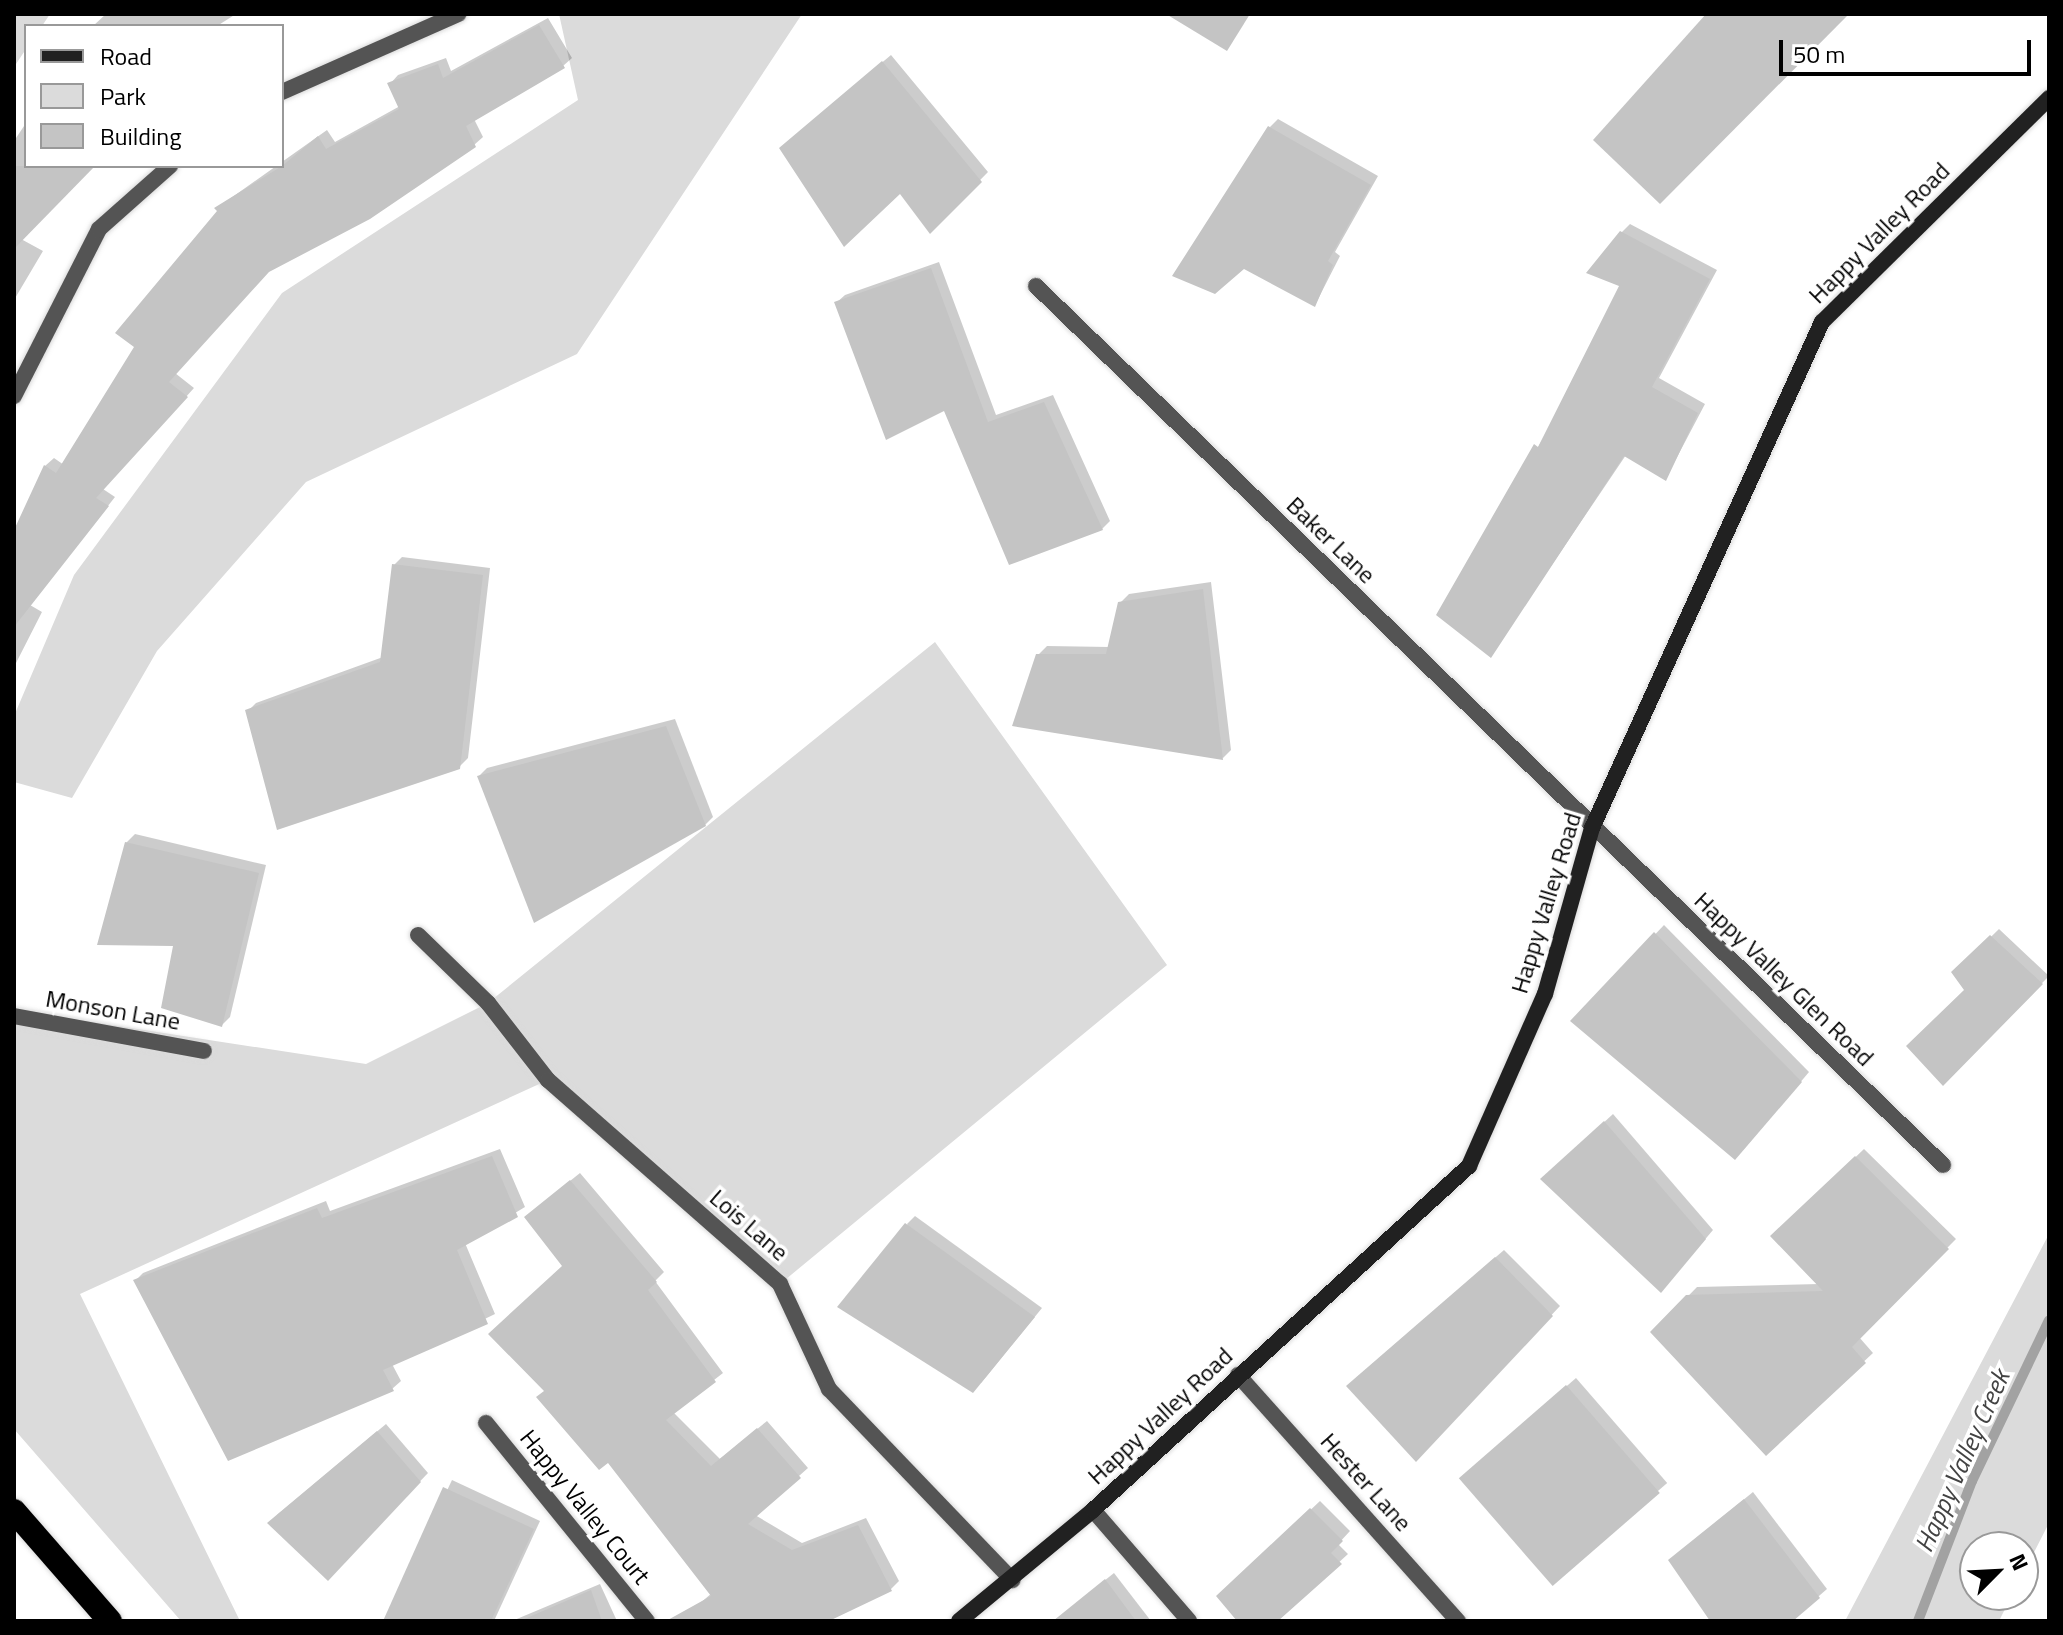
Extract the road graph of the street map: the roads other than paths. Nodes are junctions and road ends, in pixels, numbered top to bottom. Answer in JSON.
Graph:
{"nodes":[{"id":1,"x":458,"y":14,"type":"edge"},
{"id":2,"x":284,"y":91,"type":"edge"},
{"id":3,"x":2049,"y":98,"type":"edge"},
{"id":4,"x":168,"y":168,"type":"edge"},
{"id":5,"x":1036,"y":286,"type":"dead end"},
{"id":6,"x":14,"y":396,"type":"edge"},
{"id":7,"x":1592,"y":828,"type":"junction"},
{"id":8,"x":418,"y":935,"type":"dead end"},
{"id":9,"x":14,"y":1016,"type":"edge"},
{"id":10,"x":204,"y":1051,"type":"dead end"},
{"id":11,"x":1943,"y":1165,"type":"dead end"},
{"id":12,"x":1238,"y":1375,"type":"junction"},
{"id":13,"x":486,"y":1423,"type":"dead end"},
{"id":14,"x":1093,"y":1510,"type":"junction"},
{"id":15,"x":14,"y":1511,"type":"edge"},
{"id":16,"x":1012,"y":1580,"type":"junction"},
{"id":17,"x":110,"y":1621,"type":"edge"},
{"id":18,"x":647,"y":1621,"type":"edge"},
{"id":19,"x":959,"y":1621,"type":"edge"},
{"id":20,"x":1189,"y":1621,"type":"edge"},
{"id":21,"x":1458,"y":1621,"type":"edge"}],
"edges":[{"from":1,"to":2,"type":"street"},
{"from":3,"to":7,"type":"street","name":"Happy Valley Road"},
{"from":4,"to":6,"type":"street"},
{"from":5,"to":7,"type":"street","name":"Baker Lane"},
{"from":7,"to":11,"type":"street","name":"Happy Valley Glen Road"},
{"from":7,"to":12,"type":"street","name":"Happy Valley Road"},
{"from":8,"to":16,"type":"street","name":"Lois Lane"},
{"from":9,"to":10,"type":"street","name":"Monson Lane"},
{"from":12,"to":14,"type":"street","name":"Happy Valley Road"},
{"from":12,"to":21,"type":"street","name":"Hester Lane"},
{"from":13,"to":18,"type":"street","name":"Happy Valley Court"},
{"from":14,"to":16,"type":"street","name":"Happy Valley Road"},
{"from":14,"to":20,"type":"street"},
{"from":15,"to":17,"type":"highway"},
{"from":16,"to":19,"type":"street","name":"Happy Valley Road"}]}
